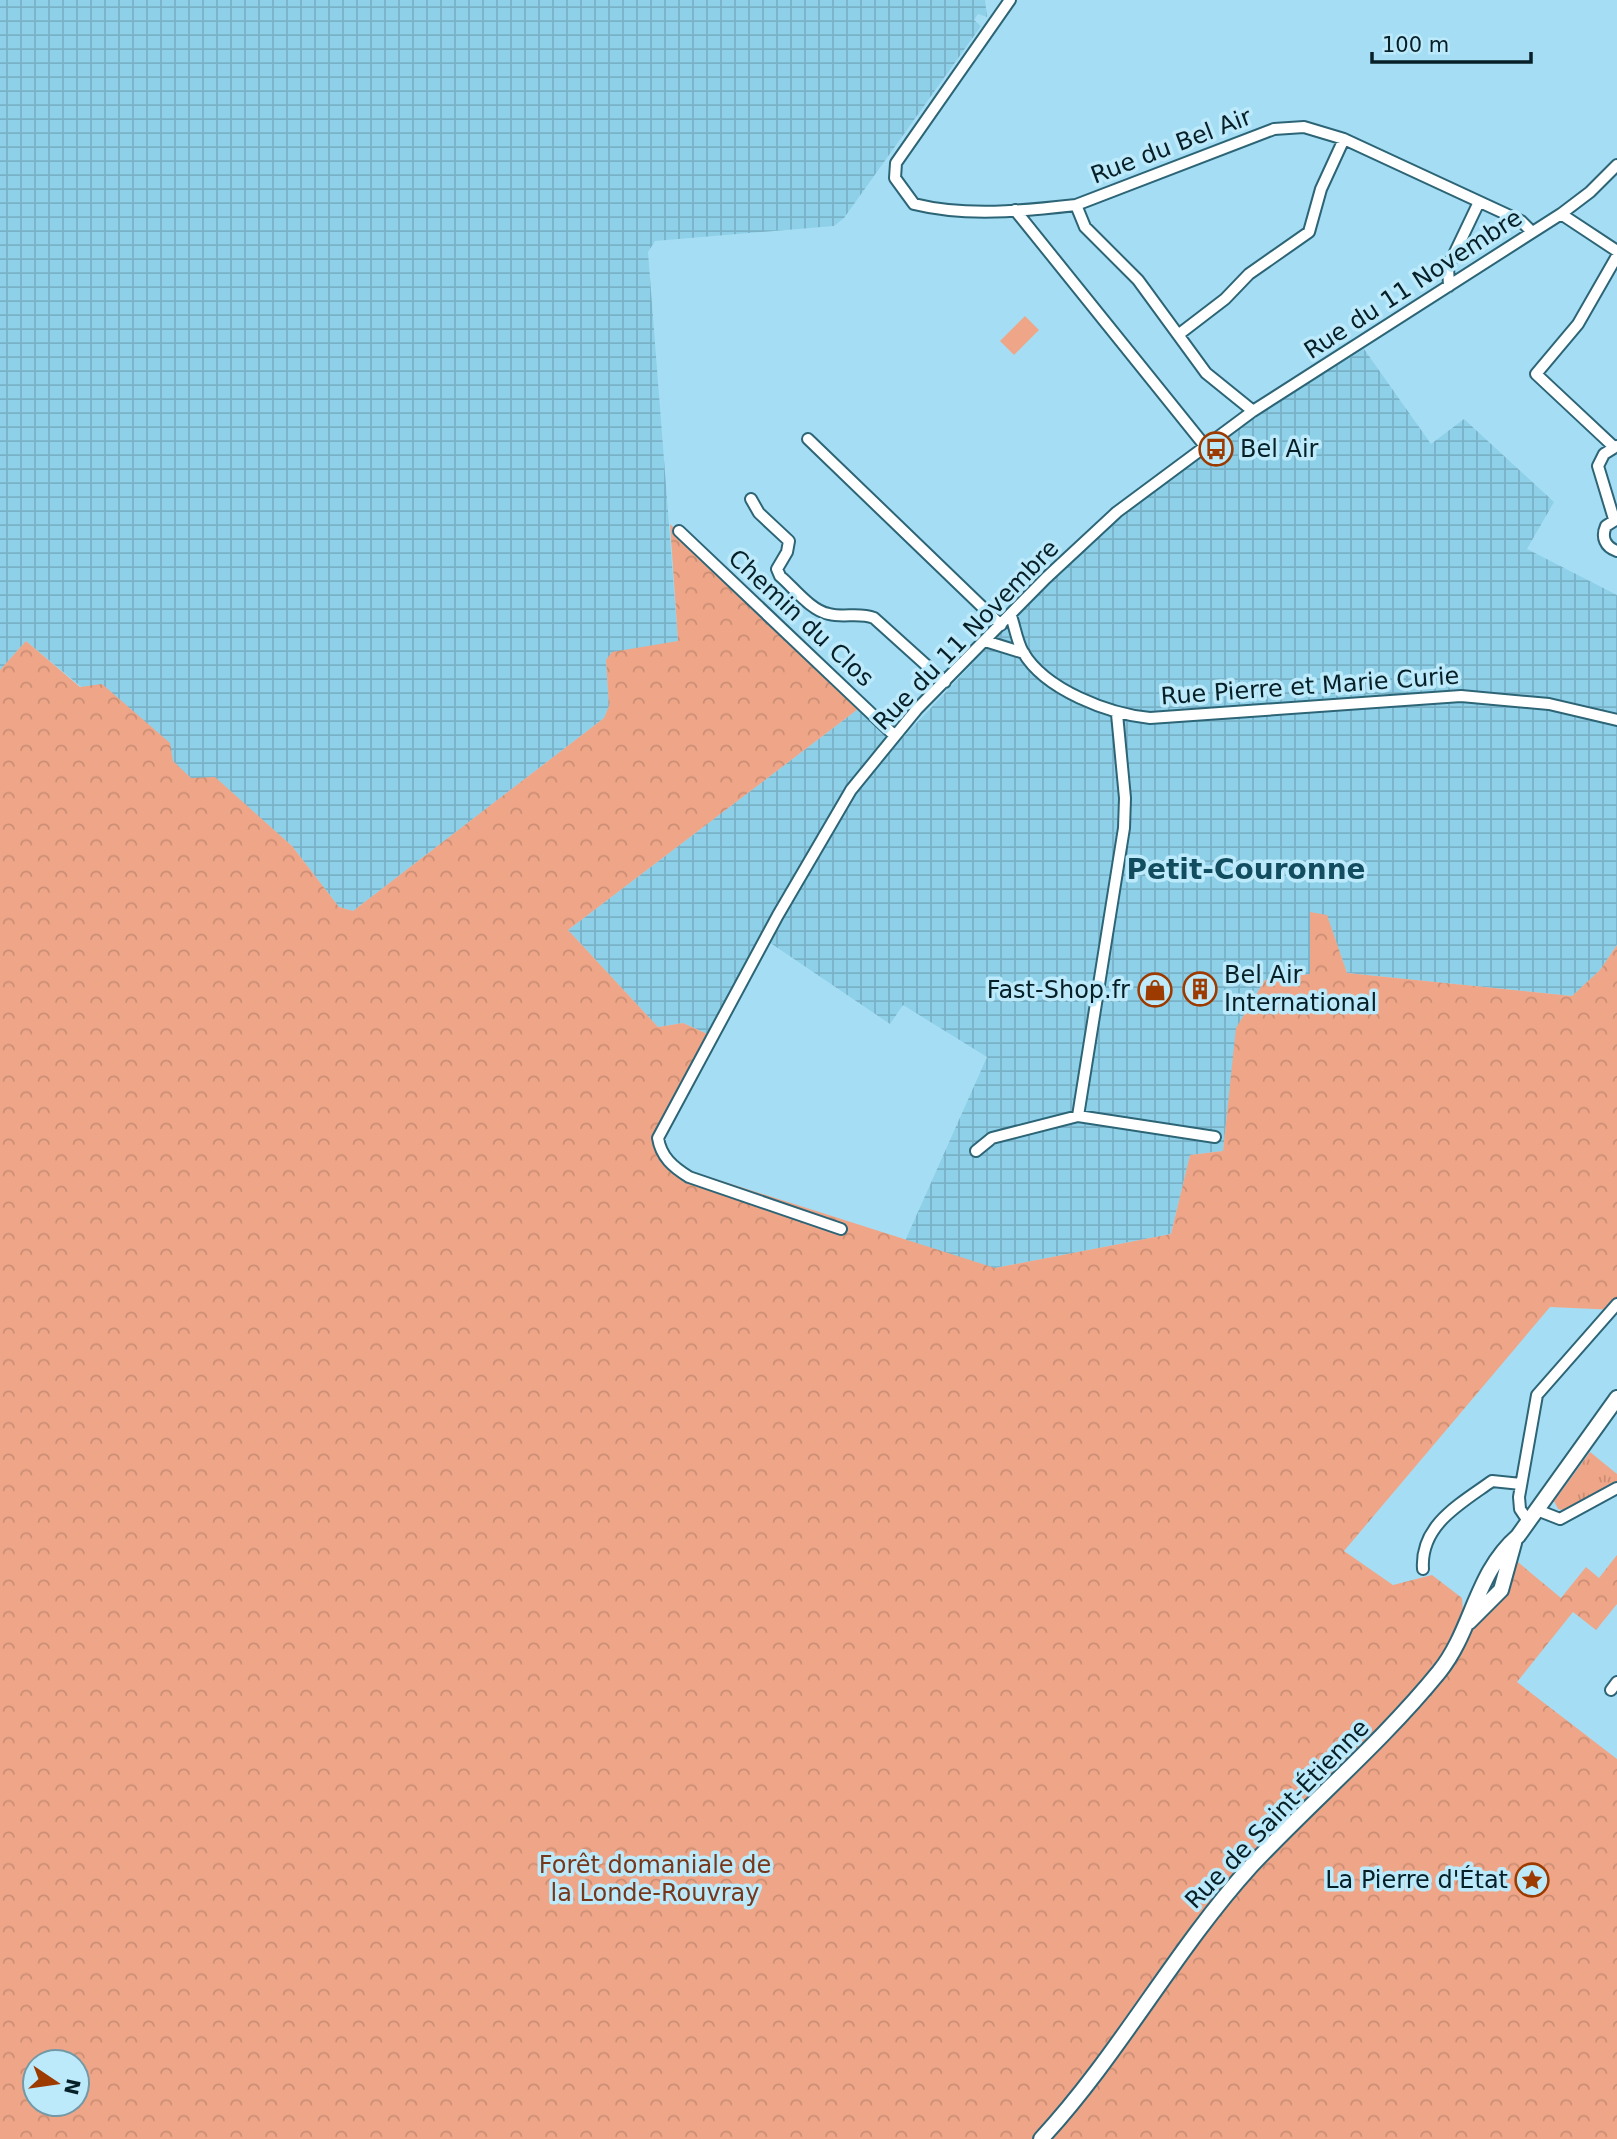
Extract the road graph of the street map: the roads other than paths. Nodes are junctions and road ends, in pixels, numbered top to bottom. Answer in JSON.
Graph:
{"nodes":[{"id":1,"x":1010,"y":0,"type":"edge"},
{"id":2,"x":1345,"y":139,"type":"junction"},
{"id":3,"x":1617,"y":165,"type":"edge"},
{"id":4,"x":1479,"y":202,"type":"junction"},
{"id":5,"x":1076,"y":205,"type":"junction"},
{"id":6,"x":1015,"y":210,"type":"junction"},
{"id":7,"x":1561,"y":214,"type":"junction"},
{"id":8,"x":1532,"y":232,"type":"junction"},
{"id":9,"x":1617,"y":254,"type":"edge"},
{"id":10,"x":1449,"y":286,"type":"junction"},
{"id":11,"x":1178,"y":335,"type":"junction"},
{"id":12,"x":1253,"y":411,"type":"junction"},
{"id":13,"x":808,"y":439,"type":"dead end"},
{"id":14,"x":1205,"y":446,"type":"junction"},
{"id":15,"x":1615,"y":446,"type":"edge"},
{"id":16,"x":751,"y":499,"type":"dead end"},
{"id":17,"x":1616,"y":519,"type":"edge"},
{"id":18,"x":679,"y":531,"type":"dead end"},
{"id":19,"x":1617,"y":551,"type":"edge"},
{"id":20,"x":1011,"y":616,"type":"junction"},
{"id":21,"x":1001,"y":625,"type":"junction"},
{"id":22,"x":985,"y":641,"type":"junction"},
{"id":23,"x":1024,"y":653,"type":"junction"},
{"id":24,"x":945,"y":682,"type":"junction"},
{"id":25,"x":1117,"y":714,"type":"junction"},
{"id":26,"x":1617,"y":720,"type":"edge"},
{"id":27,"x":895,"y":736,"type":"junction"},
{"id":28,"x":1078,"y":1116,"type":"junction"},
{"id":29,"x":1215,"y":1137,"type":"dead end"},
{"id":30,"x":976,"y":1151,"type":"dead end"},
{"id":31,"x":841,"y":1229,"type":"dead end"},
{"id":32,"x":1617,"y":1304,"type":"edge"},
{"id":33,"x":1617,"y":1398,"type":"edge"},
{"id":34,"x":1521,"y":1484,"type":"junction"},
{"id":35,"x":1617,"y":1488,"type":"edge"},
{"id":36,"x":1532,"y":1516,"type":"junction"},
{"id":37,"x":1423,"y":1570,"type":"dead end"},
{"id":38,"x":1041,"y":2139,"type":"edge"}],
"edges":[{"from":1,"to":6,"type":"street"},
{"from":2,"to":4,"type":"street","name":"Rue du Bel Air"},
{"from":2,"to":5,"type":"street","name":"Rue du Bel Air"},
{"from":2,"to":11,"type":"street"},
{"from":3,"to":7,"type":"street","name":"Rue du 11 Novembre"},
{"from":4,"to":8,"type":"street","name":"Rue du Bel Air"},
{"from":4,"to":10,"type":"street"},
{"from":5,"to":6,"type":"street"},
{"from":5,"to":11,"type":"street","name":"Rue du Bel Air"},
{"from":6,"to":14,"type":"street"},
{"from":7,"to":8,"type":"street","name":"Rue du 11 Novembre"},
{"from":7,"to":9,"type":"street"},
{"from":8,"to":10,"type":"street","name":"Rue du 11 Novembre"},
{"from":9,"to":15,"type":"street"},
{"from":10,"to":12,"type":"street","name":"Rue du 11 Novembre"},
{"from":11,"to":12,"type":"street","name":"Rue du Bel Air"},
{"from":12,"to":14,"type":"street","name":"Rue du 11 Novembre"},
{"from":13,"to":21,"type":"street"},
{"from":14,"to":20,"type":"street","name":"Rue du 11 Novembre"},
{"from":15,"to":17,"type":"street"},
{"from":16,"to":24,"type":"street"},
{"from":17,"to":19,"type":"street"},
{"from":18,"to":27,"type":"street","name":"Chemin du Clos"},
{"from":20,"to":21,"type":"street","name":"Rue du 11 Novembre"},
{"from":20,"to":23,"type":"street","name":"Rue Pierre et Marie Curie"},
{"from":21,"to":22,"type":"street","name":"Rue du 11 Novembre"},
{"from":22,"to":23,"type":"street","name":"Rue Pierre et Marie Curie"},
{"from":22,"to":24,"type":"street","name":"Rue du 11 Novembre"},
{"from":23,"to":25,"type":"street","name":"Rue Pierre et Marie Curie"},
{"from":24,"to":27,"type":"street","name":"Rue du 11 Novembre"},
{"from":25,"to":26,"type":"street","name":"Rue Pierre et Marie Curie"},
{"from":25,"to":28,"type":"street"},
{"from":27,"to":31,"type":"street","name":"Rue du 11 Novembre"},
{"from":28,"to":29,"type":"street"},
{"from":28,"to":30,"type":"street"},
{"from":32,"to":34,"type":"street"},
{"from":33,"to":36,"type":"street"},
{"from":34,"to":36,"type":"street"},
{"from":34,"to":37,"type":"street"},
{"from":35,"to":36,"type":"street"},
{"from":36,"to":38,"type":"street","name":"Rue de Saint-Étienne"}]}
